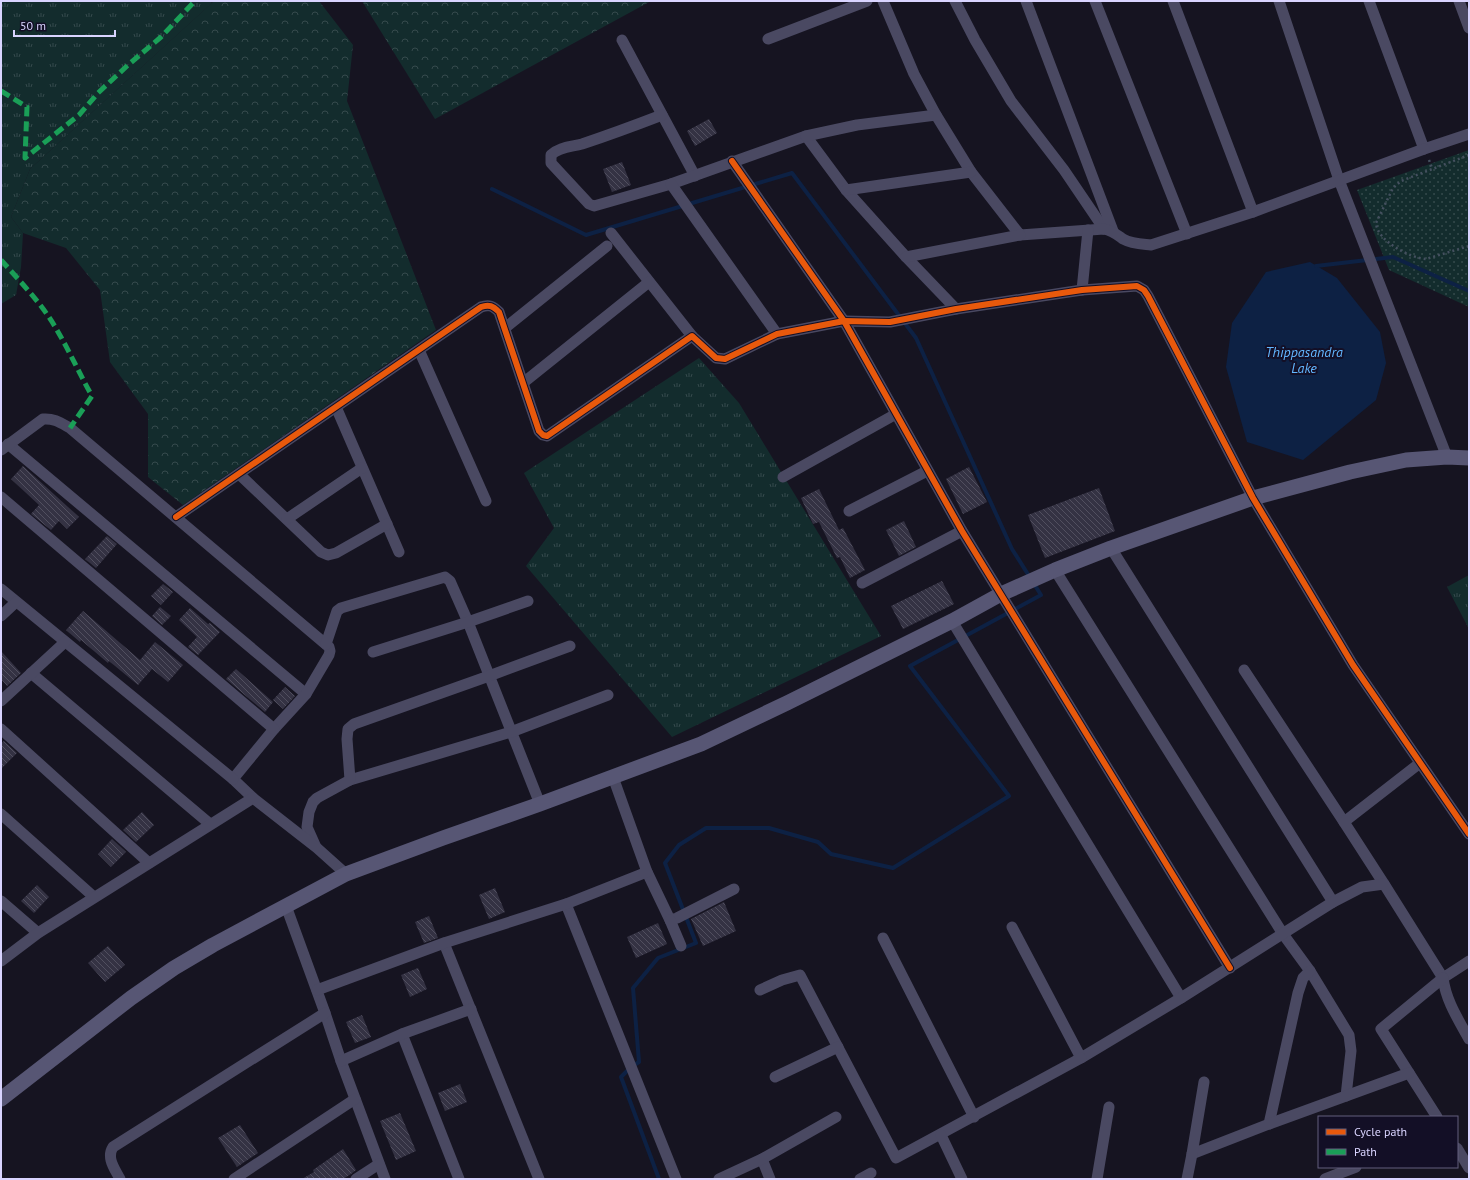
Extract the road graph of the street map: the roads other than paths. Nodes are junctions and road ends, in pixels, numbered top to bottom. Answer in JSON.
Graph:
{"nodes":[{"id":1,"x":867,"y":1,"type":"edge"},
{"id":2,"x":884,"y":1,"type":"edge"},
{"id":3,"x":955,"y":1,"type":"edge"},
{"id":4,"x":1026,"y":1,"type":"edge"},
{"id":5,"x":1095,"y":1,"type":"edge"},
{"id":6,"x":1173,"y":1,"type":"edge"},
{"id":7,"x":1279,"y":1,"type":"edge"},
{"id":8,"x":1369,"y":1,"type":"edge"},
{"id":9,"x":1459,"y":1,"type":"edge"},
{"id":10,"x":1469,"y":28,"type":"edge"},
{"id":11,"x":768,"y":39,"type":"dead end"},
{"id":12,"x":622,"y":40,"type":"dead end"},
{"id":13,"x":662,"y":115,"type":"junction"},
{"id":14,"x":936,"y":115,"type":"junction"},
{"id":15,"x":1469,"y":134,"type":"edge"},
{"id":16,"x":806,"y":136,"type":"junction"},
{"id":17,"x":1424,"y":149,"type":"junction"},
{"id":18,"x":732,"y":162,"type":"junction"},
{"id":19,"x":971,"y":172,"type":"junction"},
{"id":20,"x":695,"y":176,"type":"junction"},
{"id":21,"x":1339,"y":180,"type":"junction"},
{"id":22,"x":671,"y":184,"type":"junction"},
{"id":23,"x":846,"y":190,"type":"junction"},
{"id":24,"x":1253,"y":212,"type":"junction"},
{"id":25,"x":1088,"y":230,"type":"junction"},
{"id":26,"x":1108,"y":230,"type":"junction"},
{"id":27,"x":611,"y":233,"type":"dead end"},
{"id":28,"x":1187,"y":234,"type":"junction"},
{"id":29,"x":1020,"y":235,"type":"junction"},
{"id":30,"x":607,"y":246,"type":"dead end"},
{"id":31,"x":906,"y":257,"type":"junction"},
{"id":32,"x":649,"y":282,"type":"junction"},
{"id":33,"x":1082,"y":290,"type":"junction"},
{"id":34,"x":956,"y":309,"type":"junction"},
{"id":35,"x":844,"y":321,"type":"junction"},
{"id":36,"x":505,"y":328,"type":"junction"},
{"id":37,"x":777,"y":334,"type":"junction"},
{"id":38,"x":692,"y":336,"type":"junction"},
{"id":39,"x":419,"y":350,"type":"junction"},
{"id":40,"x":523,"y":383,"type":"junction"},
{"id":41,"x":336,"y":407,"type":"junction"},
{"id":42,"x":896,"y":414,"type":"junction"},
{"id":43,"x":4,"y":447,"type":"edge"},
{"id":44,"x":1447,"y":457,"type":"junction"},
{"id":45,"x":1469,"y":458,"type":"edge"},
{"id":46,"x":362,"y":468,"type":"junction"},
{"id":47,"x":927,"y":470,"type":"junction"},
{"id":48,"x":239,"y":474,"type":"junction"},
{"id":49,"x":783,"y":477,"type":"dead end"},
{"id":50,"x":1,"y":497,"type":"edge"},
{"id":51,"x":1253,"y":498,"type":"junction"},
{"id":52,"x":486,"y":501,"type":"dead end"},
{"id":53,"x":849,"y":511,"type":"dead end"},
{"id":54,"x":176,"y":517,"type":"junction"},
{"id":55,"x":287,"y":519,"type":"junction"},
{"id":56,"x":387,"y":524,"type":"junction"},
{"id":57,"x":962,"y":531,"type":"junction"},
{"id":58,"x":1111,"y":548,"type":"junction"},
{"id":59,"x":399,"y":552,"type":"dead end"},
{"id":60,"x":1050,"y":572,"type":"junction"},
{"id":61,"x":862,"y":583,"type":"dead end"},
{"id":62,"x":1,"y":589,"type":"edge"},
{"id":63,"x":1001,"y":594,"type":"junction"},
{"id":64,"x":528,"y":601,"type":"dead end"},
{"id":65,"x":16,"y":602,"type":"junction"},
{"id":66,"x":1,"y":616,"type":"edge"},
{"id":67,"x":952,"y":621,"type":"junction"},
{"id":68,"x":468,"y":622,"type":"junction"},
{"id":69,"x":65,"y":642,"type":"junction"},
{"id":70,"x":326,"y":644,"type":"junction"},
{"id":71,"x":570,"y":646,"type":"dead end"},
{"id":72,"x":373,"y":652,"type":"dead end"},
{"id":73,"x":1244,"y":670,"type":"dead end"},
{"id":74,"x":32,"y":673,"type":"junction"},
{"id":75,"x":488,"y":676,"type":"junction"},
{"id":76,"x":306,"y":694,"type":"junction"},
{"id":77,"x":608,"y":695,"type":"dead end"},
{"id":78,"x":1,"y":701,"type":"edge"},
{"id":79,"x":1,"y":729,"type":"edge"},
{"id":80,"x":274,"y":729,"type":"junction"},
{"id":81,"x":511,"y":732,"type":"junction"},
{"id":82,"x":1420,"y":763,"type":"junction"},
{"id":83,"x":613,"y":777,"type":"junction"},
{"id":84,"x":233,"y":779,"type":"junction"},
{"id":85,"x":350,"y":780,"type":"junction"},
{"id":86,"x":253,"y":798,"type":"junction"},
{"id":87,"x":540,"y":804,"type":"junction"},
{"id":88,"x":1,"y":814,"type":"edge"},
{"id":89,"x":1344,"y":822,"type":"junction"},
{"id":90,"x":210,"y":824,"type":"junction"},
{"id":91,"x":1469,"y":834,"type":"edge"},
{"id":92,"x":317,"y":848,"type":"junction"},
{"id":93,"x":149,"y":863,"type":"junction"},
{"id":94,"x":647,"y":872,"type":"junction"},
{"id":95,"x":346,"y":874,"type":"junction"},
{"id":96,"x":1384,"y":884,"type":"junction"},
{"id":97,"x":734,"y":889,"type":"dead end"},
{"id":98,"x":94,"y":897,"type":"junction"},
{"id":99,"x":1,"y":901,"type":"edge"},
{"id":100,"x":1333,"y":902,"type":"junction"},
{"id":101,"x":566,"y":904,"type":"junction"},
{"id":102,"x":286,"y":906,"type":"junction"},
{"id":103,"x":673,"y":919,"type":"junction"},
{"id":104,"x":1012,"y":927,"type":"dead end"},
{"id":105,"x":38,"y":932,"type":"junction"},
{"id":106,"x":1283,"y":934,"type":"junction"},
{"id":107,"x":883,"y":938,"type":"dead end"},
{"id":108,"x":444,"y":943,"type":"junction"},
{"id":109,"x":681,"y":946,"type":"dead end"},
{"id":110,"x":1,"y":961,"type":"edge"},
{"id":111,"x":1469,"y":961,"type":"edge"},
{"id":112,"x":1230,"y":968,"type":"junction"},
{"id":113,"x":1310,"y":971,"type":"junction"},
{"id":114,"x":1443,"y":978,"type":"junction"},
{"id":115,"x":317,"y":990,"type":"junction"},
{"id":116,"x":760,"y":990,"type":"dead end"},
{"id":117,"x":1181,"y":998,"type":"junction"},
{"id":118,"x":471,"y":1009,"type":"junction"},
{"id":119,"x":325,"y":1013,"type":"junction"},
{"id":120,"x":402,"y":1034,"type":"junction"},
{"id":121,"x":1469,"y":1039,"type":"edge"},
{"id":122,"x":838,"y":1047,"type":"junction"},
{"id":123,"x":1081,"y":1058,"type":"junction"},
{"id":124,"x":341,"y":1061,"type":"junction"},
{"id":125,"x":1409,"y":1073,"type":"junction"},
{"id":126,"x":775,"y":1077,"type":"dead end"},
{"id":127,"x":1204,"y":1082,"type":"dead end"},
{"id":128,"x":1346,"y":1096,"type":"junction"},
{"id":129,"x":1,"y":1099,"type":"edge"},
{"id":130,"x":355,"y":1099,"type":"junction"},
{"id":131,"x":1109,"y":1108,"type":"dead end"},
{"id":132,"x":1436,"y":1116,"type":"edge"},
{"id":133,"x":836,"y":1117,"type":"dead end"},
{"id":134,"x":974,"y":1117,"type":"junction"},
{"id":135,"x":1269,"y":1124,"type":"junction"},
{"id":136,"x":941,"y":1135,"type":"junction"},
{"id":137,"x":1458,"y":1150,"type":"edge"},
{"id":138,"x":1192,"y":1154,"type":"junction"},
{"id":139,"x":762,"y":1159,"type":"junction"},
{"id":140,"x":379,"y":1164,"type":"junction"},
{"id":141,"x":1353,"y":1168,"type":"edge"},
{"id":142,"x":1469,"y":1168,"type":"edge"},
{"id":143,"x":871,"y":1174,"type":"dead end"},
{"id":144,"x":120,"y":1179,"type":"edge"},
{"id":145,"x":234,"y":1179,"type":"edge"},
{"id":146,"x":356,"y":1179,"type":"edge"},
{"id":147,"x":385,"y":1179,"type":"edge"},
{"id":148,"x":460,"y":1179,"type":"edge"},
{"id":149,"x":539,"y":1179,"type":"edge"},
{"id":150,"x":676,"y":1179,"type":"edge"},
{"id":151,"x":719,"y":1179,"type":"edge"},
{"id":152,"x":770,"y":1179,"type":"edge"},
{"id":153,"x":860,"y":1179,"type":"edge"},
{"id":154,"x":962,"y":1179,"type":"edge"},
{"id":155,"x":1097,"y":1179,"type":"edge"},
{"id":156,"x":1186,"y":1179,"type":"edge"},
{"id":157,"x":1325,"y":1179,"type":"edge"}],
"edges":[{"from":1,"to":11,"type":"street"},
{"from":2,"to":14,"type":"street"},
{"from":3,"to":26,"type":"street"},
{"from":4,"to":26,"type":"street"},
{"from":5,"to":28,"type":"street"},
{"from":6,"to":24,"type":"street"},
{"from":7,"to":21,"type":"street"},
{"from":8,"to":17,"type":"street"},
{"from":9,"to":10,"type":"street"},
{"from":12,"to":13,"type":"street"},
{"from":13,"to":20,"type":"street"},
{"from":13,"to":22,"type":"street"},
{"from":14,"to":16,"type":"street"},
{"from":14,"to":19,"type":"street"},
{"from":15,"to":17,"type":"street"},
{"from":16,"to":18,"type":"street"},
{"from":16,"to":23,"type":"street"},
{"from":17,"to":21,"type":"street"},
{"from":18,"to":20,"type":"street"},
{"from":18,"to":35,"type":"street"},
{"from":19,"to":23,"type":"street"},
{"from":19,"to":29,"type":"street"},
{"from":20,"to":22,"type":"street"},
{"from":21,"to":24,"type":"street"},
{"from":21,"to":44,"type":"street"},
{"from":22,"to":37,"type":"street"},
{"from":23,"to":31,"type":"street"},
{"from":24,"to":28,"type":"street"},
{"from":25,"to":26,"type":"street"},
{"from":25,"to":29,"type":"street"},
{"from":25,"to":33,"type":"street"},
{"from":26,"to":28,"type":"street"},
{"from":27,"to":32,"type":"street"},
{"from":29,"to":31,"type":"street"},
{"from":30,"to":36,"type":"street"},
{"from":31,"to":34,"type":"street"},
{"from":32,"to":38,"type":"street"},
{"from":32,"to":40,"type":"street"},
{"from":33,"to":34,"type":"street"},
{"from":33,"to":51,"type":"street"},
{"from":34,"to":35,"type":"street"},
{"from":35,"to":37,"type":"street"},
{"from":35,"to":42,"type":"street"},
{"from":36,"to":39,"type":"street"},
{"from":36,"to":40,"type":"street"},
{"from":37,"to":38,"type":"street"},
{"from":38,"to":40,"type":"street"},
{"from":39,"to":41,"type":"street"},
{"from":39,"to":52,"type":"street"},
{"from":41,"to":46,"type":"street"},
{"from":41,"to":48,"type":"street"},
{"from":42,"to":47,"type":"street"},
{"from":42,"to":49,"type":"street"},
{"from":43,"to":54,"type":"street"},
{"from":43,"to":76,"type":"street"},
{"from":44,"to":45,"type":"main road"},
{"from":44,"to":51,"type":"main road"},
{"from":46,"to":55,"type":"street"},
{"from":46,"to":56,"type":"street"},
{"from":47,"to":53,"type":"street"},
{"from":47,"to":57,"type":"street"},
{"from":48,"to":54,"type":"street"},
{"from":48,"to":55,"type":"street"},
{"from":50,"to":80,"type":"street"},
{"from":51,"to":58,"type":"main road"},
{"from":51,"to":82,"type":"street"},
{"from":54,"to":70,"type":"street"},
{"from":55,"to":56,"type":"street"},
{"from":56,"to":59,"type":"street"},
{"from":57,"to":61,"type":"street"},
{"from":57,"to":63,"type":"street"},
{"from":58,"to":60,"type":"main road"},
{"from":58,"to":100,"type":"street"},
{"from":60,"to":63,"type":"main road"},
{"from":60,"to":106,"type":"street"},
{"from":62,"to":65,"type":"street"},
{"from":63,"to":67,"type":"main road"},
{"from":63,"to":112,"type":"street"},
{"from":64,"to":68,"type":"street"},
{"from":65,"to":66,"type":"street"},
{"from":65,"to":69,"type":"street"},
{"from":67,"to":83,"type":"main road"},
{"from":67,"to":117,"type":"street"},
{"from":68,"to":70,"type":"street"},
{"from":68,"to":72,"type":"street"},
{"from":68,"to":75,"type":"street"},
{"from":69,"to":74,"type":"street"},
{"from":69,"to":84,"type":"street"},
{"from":70,"to":76,"type":"street"},
{"from":71,"to":75,"type":"street"},
{"from":73,"to":89,"type":"street"},
{"from":74,"to":78,"type":"street"},
{"from":74,"to":90,"type":"street"},
{"from":75,"to":81,"type":"street"},
{"from":75,"to":85,"type":"street"},
{"from":76,"to":80,"type":"street"},
{"from":77,"to":81,"type":"street"},
{"from":79,"to":93,"type":"street"},
{"from":80,"to":84,"type":"street"},
{"from":81,"to":85,"type":"street"},
{"from":81,"to":87,"type":"street"},
{"from":82,"to":89,"type":"street"},
{"from":82,"to":91,"type":"street"},
{"from":83,"to":87,"type":"main road"},
{"from":83,"to":94,"type":"street"},
{"from":84,"to":86,"type":"street"},
{"from":85,"to":92,"type":"street"},
{"from":86,"to":90,"type":"street"},
{"from":86,"to":92,"type":"street"},
{"from":87,"to":95,"type":"main road"},
{"from":88,"to":98,"type":"street"},
{"from":89,"to":96,"type":"street"},
{"from":90,"to":93,"type":"street"},
{"from":92,"to":95,"type":"street"},
{"from":93,"to":98,"type":"street"},
{"from":94,"to":101,"type":"street"},
{"from":94,"to":103,"type":"street"},
{"from":95,"to":102,"type":"main road"},
{"from":96,"to":100,"type":"street"},
{"from":96,"to":114,"type":"street"},
{"from":97,"to":103,"type":"street"},
{"from":98,"to":105,"type":"street"},
{"from":99,"to":105,"type":"street"},
{"from":100,"to":106,"type":"street"},
{"from":101,"to":108,"type":"street"},
{"from":101,"to":150,"type":"street"},
{"from":102,"to":115,"type":"street"},
{"from":102,"to":129,"type":"main road"},
{"from":103,"to":109,"type":"street"},
{"from":104,"to":123,"type":"street"},
{"from":105,"to":110,"type":"street"},
{"from":106,"to":112,"type":"street"},
{"from":106,"to":113,"type":"street"},
{"from":107,"to":134,"type":"street"},
{"from":108,"to":115,"type":"street"},
{"from":108,"to":118,"type":"street"},
{"from":111,"to":114,"type":"street"},
{"from":112,"to":117,"type":"street"},
{"from":113,"to":128,"type":"street"},
{"from":113,"to":135,"type":"street"},
{"from":114,"to":121,"type":"street"},
{"from":114,"to":125,"type":"street"},
{"from":115,"to":119,"type":"street"},
{"from":116,"to":122,"type":"street"},
{"from":117,"to":123,"type":"street"},
{"from":118,"to":120,"type":"street"},
{"from":118,"to":149,"type":"street"},
{"from":119,"to":124,"type":"street"},
{"from":119,"to":144,"type":"street"},
{"from":120,"to":124,"type":"street"},
{"from":120,"to":148,"type":"street"},
{"from":122,"to":126,"type":"street"},
{"from":122,"to":136,"type":"street"},
{"from":123,"to":134,"type":"street"},
{"from":124,"to":130,"type":"street"},
{"from":125,"to":128,"type":"street"},
{"from":125,"to":132,"type":"street"},
{"from":127,"to":138,"type":"street"},
{"from":128,"to":135,"type":"street"},
{"from":130,"to":140,"type":"street"},
{"from":130,"to":145,"type":"street"},
{"from":131,"to":155,"type":"street"},
{"from":133,"to":139,"type":"street"},
{"from":134,"to":136,"type":"street"},
{"from":135,"to":138,"type":"street"},
{"from":136,"to":154,"type":"street"},
{"from":137,"to":142,"type":"street"},
{"from":138,"to":156,"type":"street"},
{"from":139,"to":151,"type":"street"},
{"from":139,"to":152,"type":"street"},
{"from":140,"to":146,"type":"street"},
{"from":140,"to":147,"type":"street"},
{"from":141,"to":157,"type":"street"},
{"from":143,"to":153,"type":"street"}]}
